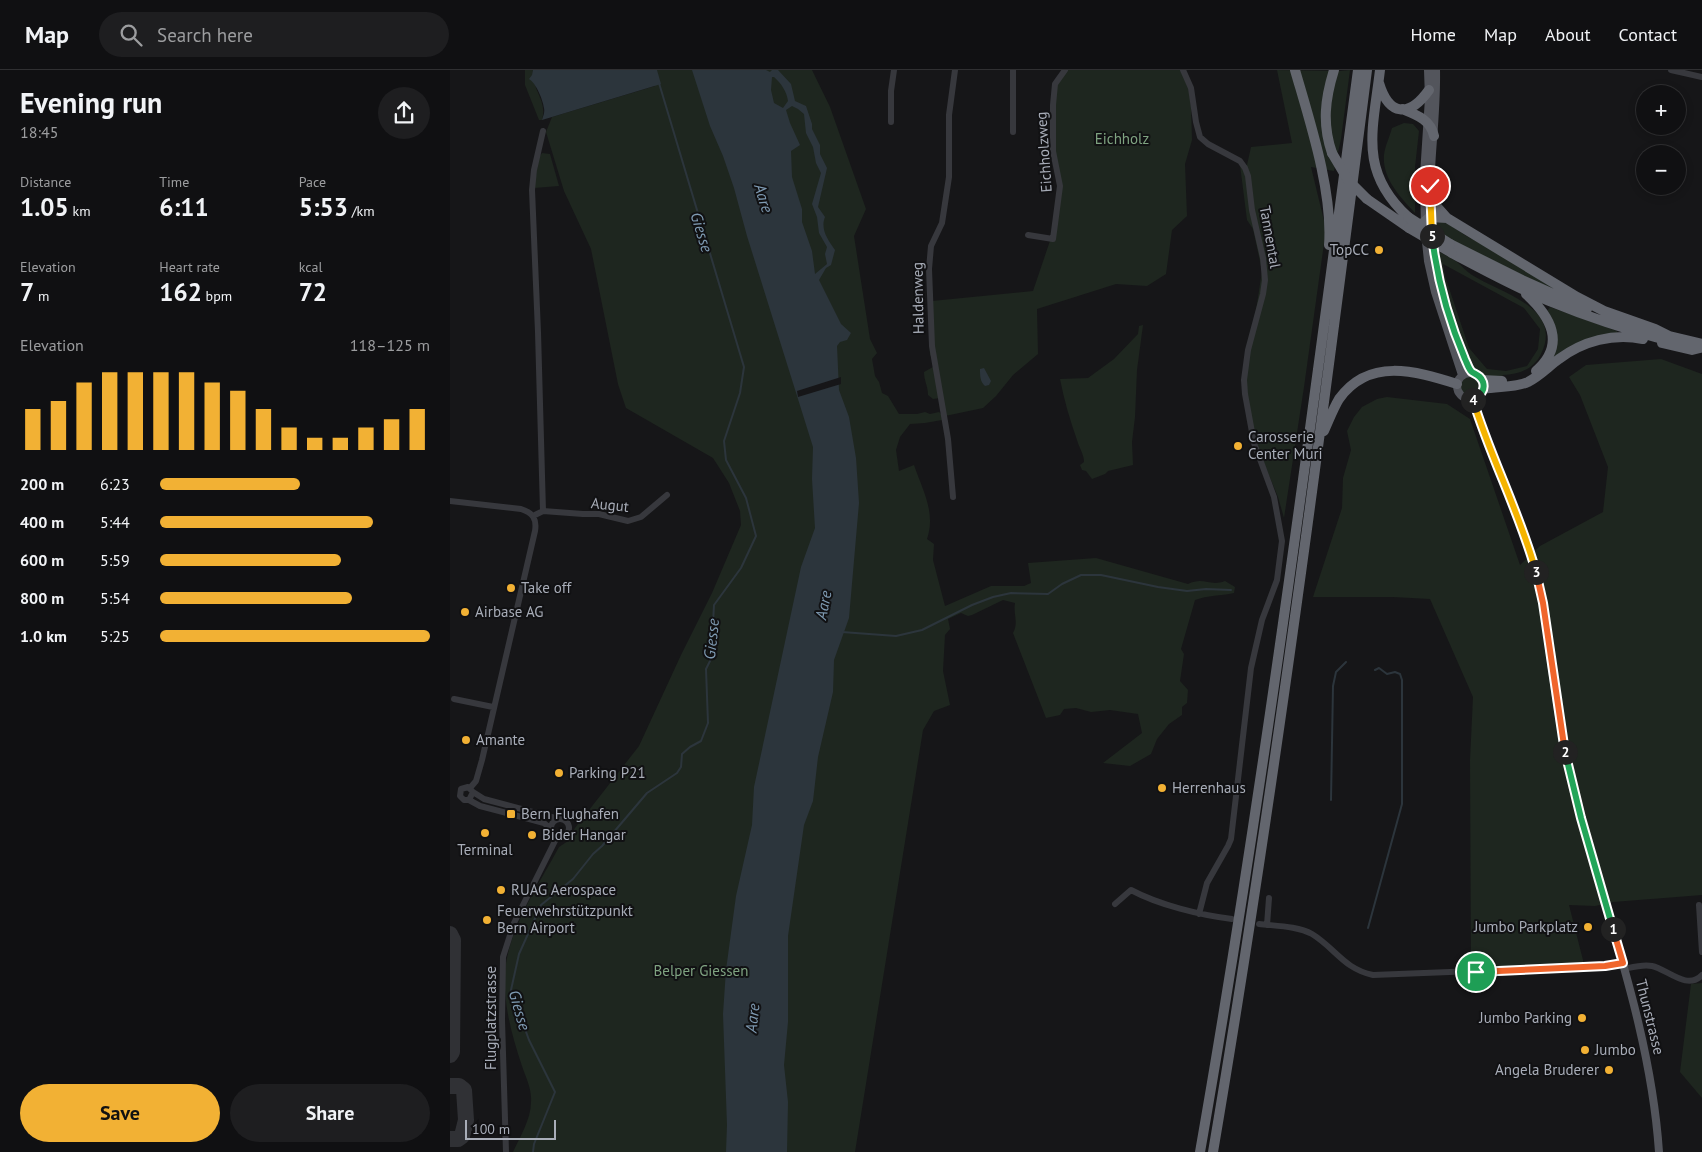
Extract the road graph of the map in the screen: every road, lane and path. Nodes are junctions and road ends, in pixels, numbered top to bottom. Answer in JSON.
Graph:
{"nodes":[{"id":1,"x":894,"y":70,"type":"edge"},
{"id":2,"x":955,"y":70,"type":"edge"},
{"id":3,"x":1013,"y":70,"type":"edge"},
{"id":4,"x":1065,"y":70,"type":"edge"},
{"id":5,"x":1183,"y":70,"type":"edge"},
{"id":6,"x":1295,"y":70,"type":"edge"},
{"id":7,"x":1334,"y":70,"type":"edge"},
{"id":8,"x":1358,"y":70,"type":"edge"},
{"id":9,"x":1367,"y":70,"type":"edge"},
{"id":10,"x":1380,"y":70,"type":"edge"},
{"id":11,"x":1428,"y":70,"type":"edge"},
{"id":12,"x":1436,"y":70,"type":"edge"},
{"id":13,"x":1671,"y":70,"type":"edge"},
{"id":14,"x":1702,"y":76,"type":"edge"},
{"id":15,"x":1378,"y":82,"type":"junction"},
{"id":16,"x":1429,"y":90,"type":"junction"},
{"id":17,"x":1402,"y":109,"type":"junction"},
{"id":18,"x":891,"y":122,"type":"dead end"},
{"id":19,"x":1428,"y":122,"type":"junction"},
{"id":20,"x":543,"y":131,"type":"dead end"},
{"id":21,"x":1013,"y":132,"type":"dead end"},
{"id":22,"x":1434,"y":136,"type":"junction"},
{"id":23,"x":1430,"y":199,"type":"junction"},
{"id":24,"x":1447,"y":218,"type":"junction"},
{"id":25,"x":1427,"y":219,"type":"junction"},
{"id":26,"x":1028,"y":235,"type":"dead end"},
{"id":27,"x":1451,"y":248,"type":"junction"},
{"id":28,"x":1518,"y":287,"type":"junction"},
{"id":29,"x":1328,"y":296,"type":"junction"},
{"id":30,"x":1671,"y":336,"type":"junction"},
{"id":31,"x":1701,"y":347,"type":"edge"},
{"id":32,"x":1471,"y":372,"type":"junction"},
{"id":33,"x":1459,"y":379,"type":"junction"},
{"id":34,"x":1483,"y":385,"type":"junction"},
{"id":35,"x":1473,"y":399,"type":"junction"},
{"id":36,"x":1319,"y":443,"type":"junction"},
{"id":37,"x":667,"y":495,"type":"dead end"},
{"id":38,"x":953,"y":497,"type":"dead end"},
{"id":39,"x":450,"y":501,"type":"edge"},
{"id":40,"x":542,"y":511,"type":"junction"},
{"id":41,"x":533,"y":516,"type":"junction"},
{"id":42,"x":454,"y":699,"type":"dead end"},
{"id":43,"x":493,"y":708,"type":"junction"},
{"id":44,"x":472,"y":790,"type":"junction"},
{"id":45,"x":469,"y":800,"type":"junction"},
{"id":46,"x":559,"y":820,"type":"junction"},
{"id":47,"x":551,"y":829,"type":"junction"},
{"id":48,"x":557,"y":837,"type":"junction"},
{"id":49,"x":1269,"y":898,"type":"dead end"},
{"id":50,"x":1116,"y":904,"type":"dead end"},
{"id":51,"x":1699,"y":905,"type":"dead end"},
{"id":52,"x":1199,"y":914,"type":"junction"},
{"id":53,"x":1232,"y":919,"type":"dead end"},
{"id":54,"x":1259,"y":924,"type":"dead end"},
{"id":55,"x":1267,"y":925,"type":"junction"},
{"id":56,"x":1702,"y":952,"type":"edge"},
{"id":57,"x":1624,"y":966,"type":"junction"},
{"id":58,"x":1702,"y":975,"type":"edge"},
{"id":59,"x":506,"y":1152,"type":"edge"},
{"id":60,"x":1200,"y":1152,"type":"edge"},
{"id":61,"x":1213,"y":1152,"type":"edge"},
{"id":62,"x":1659,"y":1152,"type":"edge"}],
"edges":[{"from":1,"to":18,"type":"street"},
{"from":2,"to":38,"type":"street","name":"Haldenweg"},
{"from":3,"to":21,"type":"street"},
{"from":4,"to":26,"type":"street","name":"Eichholzweg"},
{"from":5,"to":52,"type":"street","name":"Tannental"},
{"from":6,"to":29,"type":"highway"},
{"from":7,"to":27,"type":"highway","bridge":true},
{"from":8,"to":29,"type":"highway"},
{"from":9,"to":36,"type":"highway"},
{"from":10,"to":15,"type":"highway"},
{"from":11,"to":16,"type":"main road"},
{"from":12,"to":22,"type":"main road"},
{"from":13,"to":14,"type":"street"},
{"from":15,"to":17,"type":"highway"},
{"from":15,"to":27,"type":"highway","bridge":true},
{"from":16,"to":17,"type":"highway"},
{"from":16,"to":19,"type":"main road"},
{"from":17,"to":19,"type":"highway"},
{"from":19,"to":22,"type":"highway"},
{"from":19,"to":25,"type":"main road"},
{"from":20,"to":40,"type":"street"},
{"from":22,"to":23,"type":"main road"},
{"from":23,"to":24,"type":"highway"},
{"from":23,"to":25,"type":"main road"},
{"from":24,"to":25,"type":"highway"},
{"from":24,"to":30,"type":"highway"},
{"from":25,"to":32,"type":"main road"},
{"from":25,"to":33,"type":"main road"},
{"from":27,"to":28,"type":"highway"},
{"from":27,"to":30,"type":"highway"},
{"from":28,"to":31,"type":"highway"},
{"from":28,"to":34,"type":"highway"},
{"from":29,"to":60,"type":"highway"},
{"from":30,"to":31,"type":"highway"},
{"from":31,"to":34,"type":"highway"},
{"from":32,"to":33,"type":"main road"},
{"from":32,"to":34,"type":"main road"},
{"from":33,"to":35,"type":"main road"},
{"from":33,"to":36,"type":"highway"},
{"from":34,"to":35,"type":"main road"},
{"from":35,"to":57,"type":"main road","name":"Thunstrasse"},
{"from":36,"to":61,"type":"highway"},
{"from":37,"to":40,"type":"street","name":"Augut"},
{"from":39,"to":41,"type":"street"},
{"from":40,"to":41,"type":"street"},
{"from":41,"to":43,"type":"street"},
{"from":42,"to":43,"type":"street"},
{"from":43,"to":44,"type":"street"},
{"from":44,"to":45,"type":"street"},
{"from":44,"to":45,"type":"street"},
{"from":44,"to":46,"type":"street"},
{"from":45,"to":47,"type":"street"},
{"from":46,"to":47,"type":"street"},
{"from":46,"to":48,"type":"street"},
{"from":47,"to":48,"type":"street"},
{"from":48,"to":59,"type":"street","name":"Flugplatzstrasse"},
{"from":49,"to":55,"type":"street"},
{"from":50,"to":52,"type":"street"},
{"from":51,"to":56,"type":"street"},
{"from":52,"to":53,"type":"street"},
{"from":54,"to":55,"type":"street"},
{"from":55,"to":57,"type":"street"},
{"from":57,"to":58,"type":"street"},
{"from":57,"to":62,"type":"main road","name":"Thunstrasse"}]}
